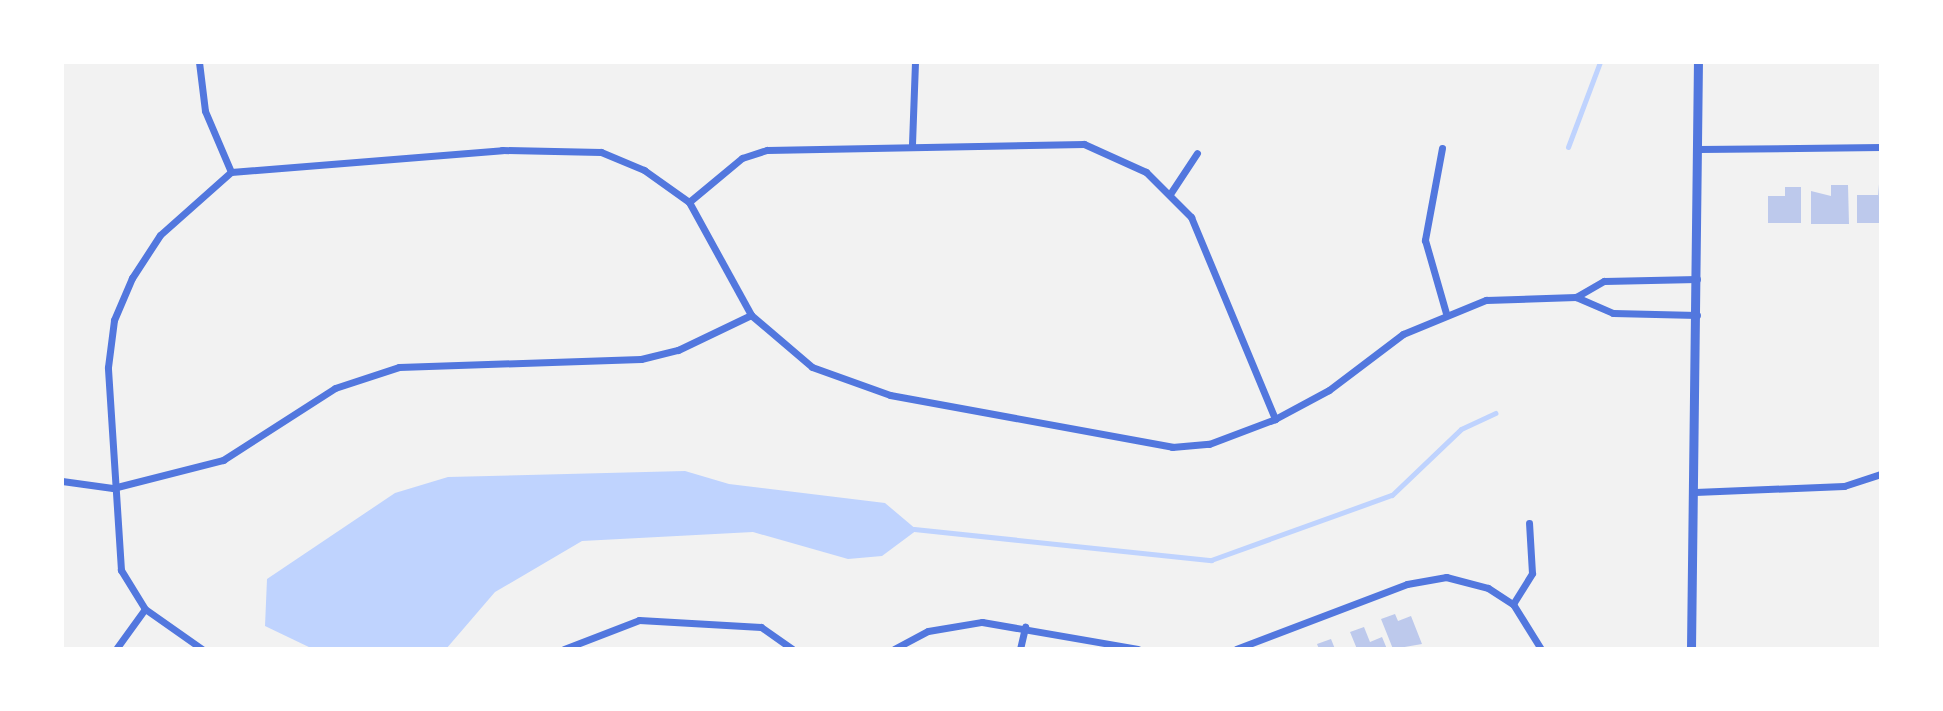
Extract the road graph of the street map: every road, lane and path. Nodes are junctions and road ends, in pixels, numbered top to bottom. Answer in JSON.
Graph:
{"nodes":[{"id":1,"x":199,"y":62,"type":"edge"},
{"id":2,"x":915,"y":62,"type":"edge"},
{"id":3,"x":1698,"y":62,"type":"edge"},
{"id":4,"x":912,"y":144,"type":"junction"},
{"id":5,"x":1881,"y":147,"type":"edge"},
{"id":6,"x":1442,"y":148,"type":"dead end"},
{"id":7,"x":1699,"y":149,"type":"junction"},
{"id":8,"x":1197,"y":153,"type":"dead end"},
{"id":9,"x":231,"y":172,"type":"junction"},
{"id":10,"x":1170,"y":194,"type":"junction"},
{"id":11,"x":689,"y":202,"type":"junction"},
{"id":12,"x":1698,"y":279,"type":"junction"},
{"id":13,"x":1576,"y":297,"type":"junction"},
{"id":14,"x":1446,"y":313,"type":"junction"},
{"id":15,"x":751,"y":315,"type":"junction"},
{"id":16,"x":1698,"y":315,"type":"junction"},
{"id":17,"x":1275,"y":419,"type":"junction"},
{"id":18,"x":1881,"y":474,"type":"edge"},
{"id":19,"x":62,"y":481,"type":"edge"},
{"id":20,"x":113,"y":488,"type":"junction"},
{"id":21,"x":1695,"y":492,"type":"junction"},
{"id":22,"x":1529,"y":523,"type":"dead end"},
{"id":23,"x":1513,"y":604,"type":"junction"},
{"id":24,"x":145,"y":609,"type":"junction"},
{"id":25,"x":1025,"y":627,"type":"junction"},
{"id":26,"x":116,"y":649,"type":"edge"},
{"id":27,"x":202,"y":649,"type":"edge"},
{"id":28,"x":564,"y":649,"type":"edge"},
{"id":29,"x":792,"y":649,"type":"edge"},
{"id":30,"x":894,"y":649,"type":"edge"},
{"id":31,"x":1020,"y":649,"type":"edge"},
{"id":32,"x":1138,"y":649,"type":"edge"},
{"id":33,"x":1236,"y":649,"type":"edge"},
{"id":34,"x":1541,"y":649,"type":"edge"},
{"id":35,"x":1691,"y":649,"type":"edge"}],
"edges":[{"from":1,"to":9,"type":"street"},
{"from":2,"to":4,"type":"street"},
{"from":3,"to":7,"type":"street"},
{"from":4,"to":10,"type":"street"},
{"from":4,"to":11,"type":"street"},
{"from":5,"to":7,"type":"street"},
{"from":6,"to":14,"type":"street"},
{"from":7,"to":12,"type":"street"},
{"from":8,"to":10,"type":"street"},
{"from":9,"to":11,"type":"street"},
{"from":9,"to":20,"type":"street"},
{"from":10,"to":17,"type":"street"},
{"from":11,"to":15,"type":"street"},
{"from":12,"to":13,"type":"street"},
{"from":12,"to":16,"type":"street"},
{"from":13,"to":14,"type":"street"},
{"from":13,"to":16,"type":"street"},
{"from":14,"to":17,"type":"street"},
{"from":15,"to":17,"type":"street"},
{"from":15,"to":20,"type":"street"},
{"from":16,"to":21,"type":"street"},
{"from":18,"to":21,"type":"street"},
{"from":19,"to":20,"type":"street"},
{"from":20,"to":24,"type":"street"},
{"from":21,"to":35,"type":"street"},
{"from":22,"to":23,"type":"street"},
{"from":23,"to":33,"type":"street"},
{"from":23,"to":34,"type":"street"},
{"from":24,"to":26,"type":"street"},
{"from":24,"to":27,"type":"street"},
{"from":25,"to":30,"type":"street"},
{"from":25,"to":31,"type":"street"},
{"from":25,"to":32,"type":"street"},
{"from":28,"to":29,"type":"street"}]}
